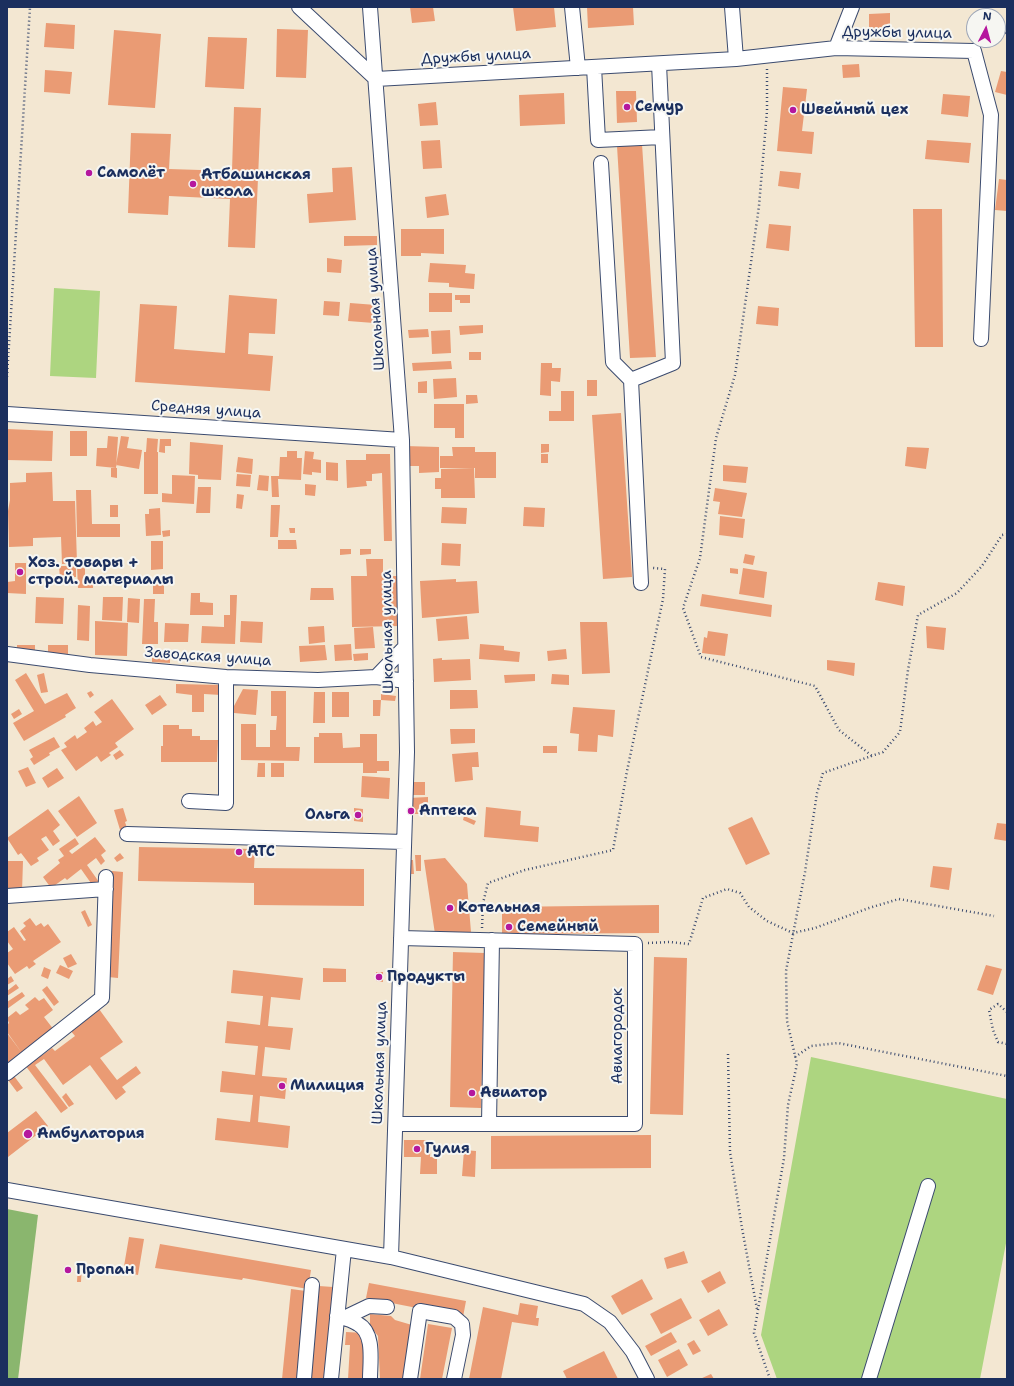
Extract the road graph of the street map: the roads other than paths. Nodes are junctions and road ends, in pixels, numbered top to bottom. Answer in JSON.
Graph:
{"nodes":[{"id":1,"x":299,"y":7,"type":"edge"},
{"id":2,"x":370,"y":7,"type":"edge"},
{"id":3,"x":572,"y":7,"type":"edge"},
{"id":4,"x":732,"y":7,"type":"edge"},
{"id":5,"x":852,"y":7,"type":"edge"},
{"id":6,"x":836,"y":48,"type":"junction"},
{"id":7,"x":736,"y":59,"type":"junction"},
{"id":8,"x":659,"y":64,"type":"junction"},
{"id":9,"x":594,"y":67,"type":"junction"},
{"id":10,"x":578,"y":68,"type":"junction"},
{"id":11,"x":376,"y":79,"type":"junction"},
{"id":12,"x":662,"y":136,"type":"junction"},
{"id":13,"x":601,"y":163,"type":"dead end"},
{"id":14,"x":981,"y":339,"type":"dead end"},
{"id":15,"x":631,"y":380,"type":"junction"},
{"id":16,"x":7,"y":414,"type":"edge"},
{"id":17,"x":402,"y":440,"type":"junction"},
{"id":18,"x":641,"y":583,"type":"dead end"},
{"id":19,"x":405,"y":647,"type":"junction"},
{"id":20,"x":7,"y":654,"type":"edge"},
{"id":21,"x":226,"y":677,"type":"junction"},
{"id":22,"x":376,"y":677,"type":"junction"},
{"id":23,"x":406,"y":681,"type":"junction"},
{"id":24,"x":189,"y":801,"type":"dead end"},
{"id":25,"x":127,"y":834,"type":"dead end"},
{"id":26,"x":404,"y":842,"type":"junction"},
{"id":27,"x":7,"y":896,"type":"edge"},
{"id":28,"x":401,"y":938,"type":"junction"},
{"id":29,"x":487,"y":940,"type":"junction"},
{"id":30,"x":7,"y":1073,"type":"edge"},
{"id":31,"x":396,"y":1124,"type":"junction"},
{"id":32,"x":489,"y":1124,"type":"junction"},
{"id":33,"x":928,"y":1186,"type":"dead end"},
{"id":34,"x":7,"y":1190,"type":"edge"},
{"id":35,"x":344,"y":1249,"type":"junction"},
{"id":36,"x":392,"y":1257,"type":"junction"},
{"id":37,"x":312,"y":1285,"type":"dead end"},
{"id":38,"x":387,"y":1307,"type":"dead end"},
{"id":39,"x":337,"y":1316,"type":"junction"},
{"id":40,"x":304,"y":1379,"type":"edge"},
{"id":41,"x":331,"y":1379,"type":"edge"},
{"id":42,"x":370,"y":1379,"type":"edge"},
{"id":43,"x":410,"y":1379,"type":"edge"},
{"id":44,"x":454,"y":1379,"type":"edge"},
{"id":45,"x":647,"y":1379,"type":"edge"},
{"id":46,"x":869,"y":1379,"type":"edge"}],
"edges":[{"from":1,"to":11,"type":"street"},
{"from":2,"to":11,"type":"street","name":"Школьная улица"},
{"from":3,"to":10,"type":"street"},
{"from":4,"to":7,"type":"street"},
{"from":5,"to":6,"type":"street"},
{"from":6,"to":7,"type":"street","name":"Дружбы улица"},
{"from":6,"to":14,"type":"street","name":"Дружбы улица"},
{"from":7,"to":8,"type":"street","name":"Дружбы улица"},
{"from":8,"to":9,"type":"street","name":"Дружбы улица"},
{"from":8,"to":12,"type":"street"},
{"from":9,"to":10,"type":"street","name":"Дружбы улица"},
{"from":9,"to":12,"type":"street"},
{"from":10,"to":11,"type":"street","name":"Дружбы улица"},
{"from":11,"to":17,"type":"street","name":"Школьная улица"},
{"from":12,"to":15,"type":"street"},
{"from":13,"to":15,"type":"street"},
{"from":15,"to":18,"type":"street"},
{"from":16,"to":17,"type":"street","name":"Средняя улица"},
{"from":17,"to":19,"type":"street","name":"Школьная улица"},
{"from":19,"to":22,"type":"street"},
{"from":19,"to":23,"type":"street","name":"Школьная улица"},
{"from":20,"to":21,"type":"street","name":"Заводская улица"},
{"from":21,"to":22,"type":"street","name":"Заводская улица"},
{"from":21,"to":24,"type":"street"},
{"from":22,"to":23,"type":"street","name":"Заводская улица"},
{"from":23,"to":26,"type":"street","name":"Школьная улица"},
{"from":25,"to":26,"type":"street"},
{"from":26,"to":28,"type":"street","name":"Школьная улица"},
{"from":27,"to":30,"type":"street"},
{"from":28,"to":29,"type":"street"},
{"from":28,"to":31,"type":"street","name":"Школьная улица"},
{"from":29,"to":32,"type":"street"},
{"from":29,"to":32,"type":"street","name":"Авиагородок"},
{"from":31,"to":32,"type":"street","name":"Авиагородок"},
{"from":31,"to":36,"type":"street","name":"Школьная улица"},
{"from":33,"to":46,"type":"street"},
{"from":34,"to":35,"type":"street"},
{"from":35,"to":36,"type":"street"},
{"from":35,"to":39,"type":"street"},
{"from":36,"to":45,"type":"street"},
{"from":37,"to":40,"type":"street"},
{"from":38,"to":39,"type":"street"},
{"from":39,"to":41,"type":"street"},
{"from":39,"to":42,"type":"street"},
{"from":43,"to":44,"type":"street"}]}
